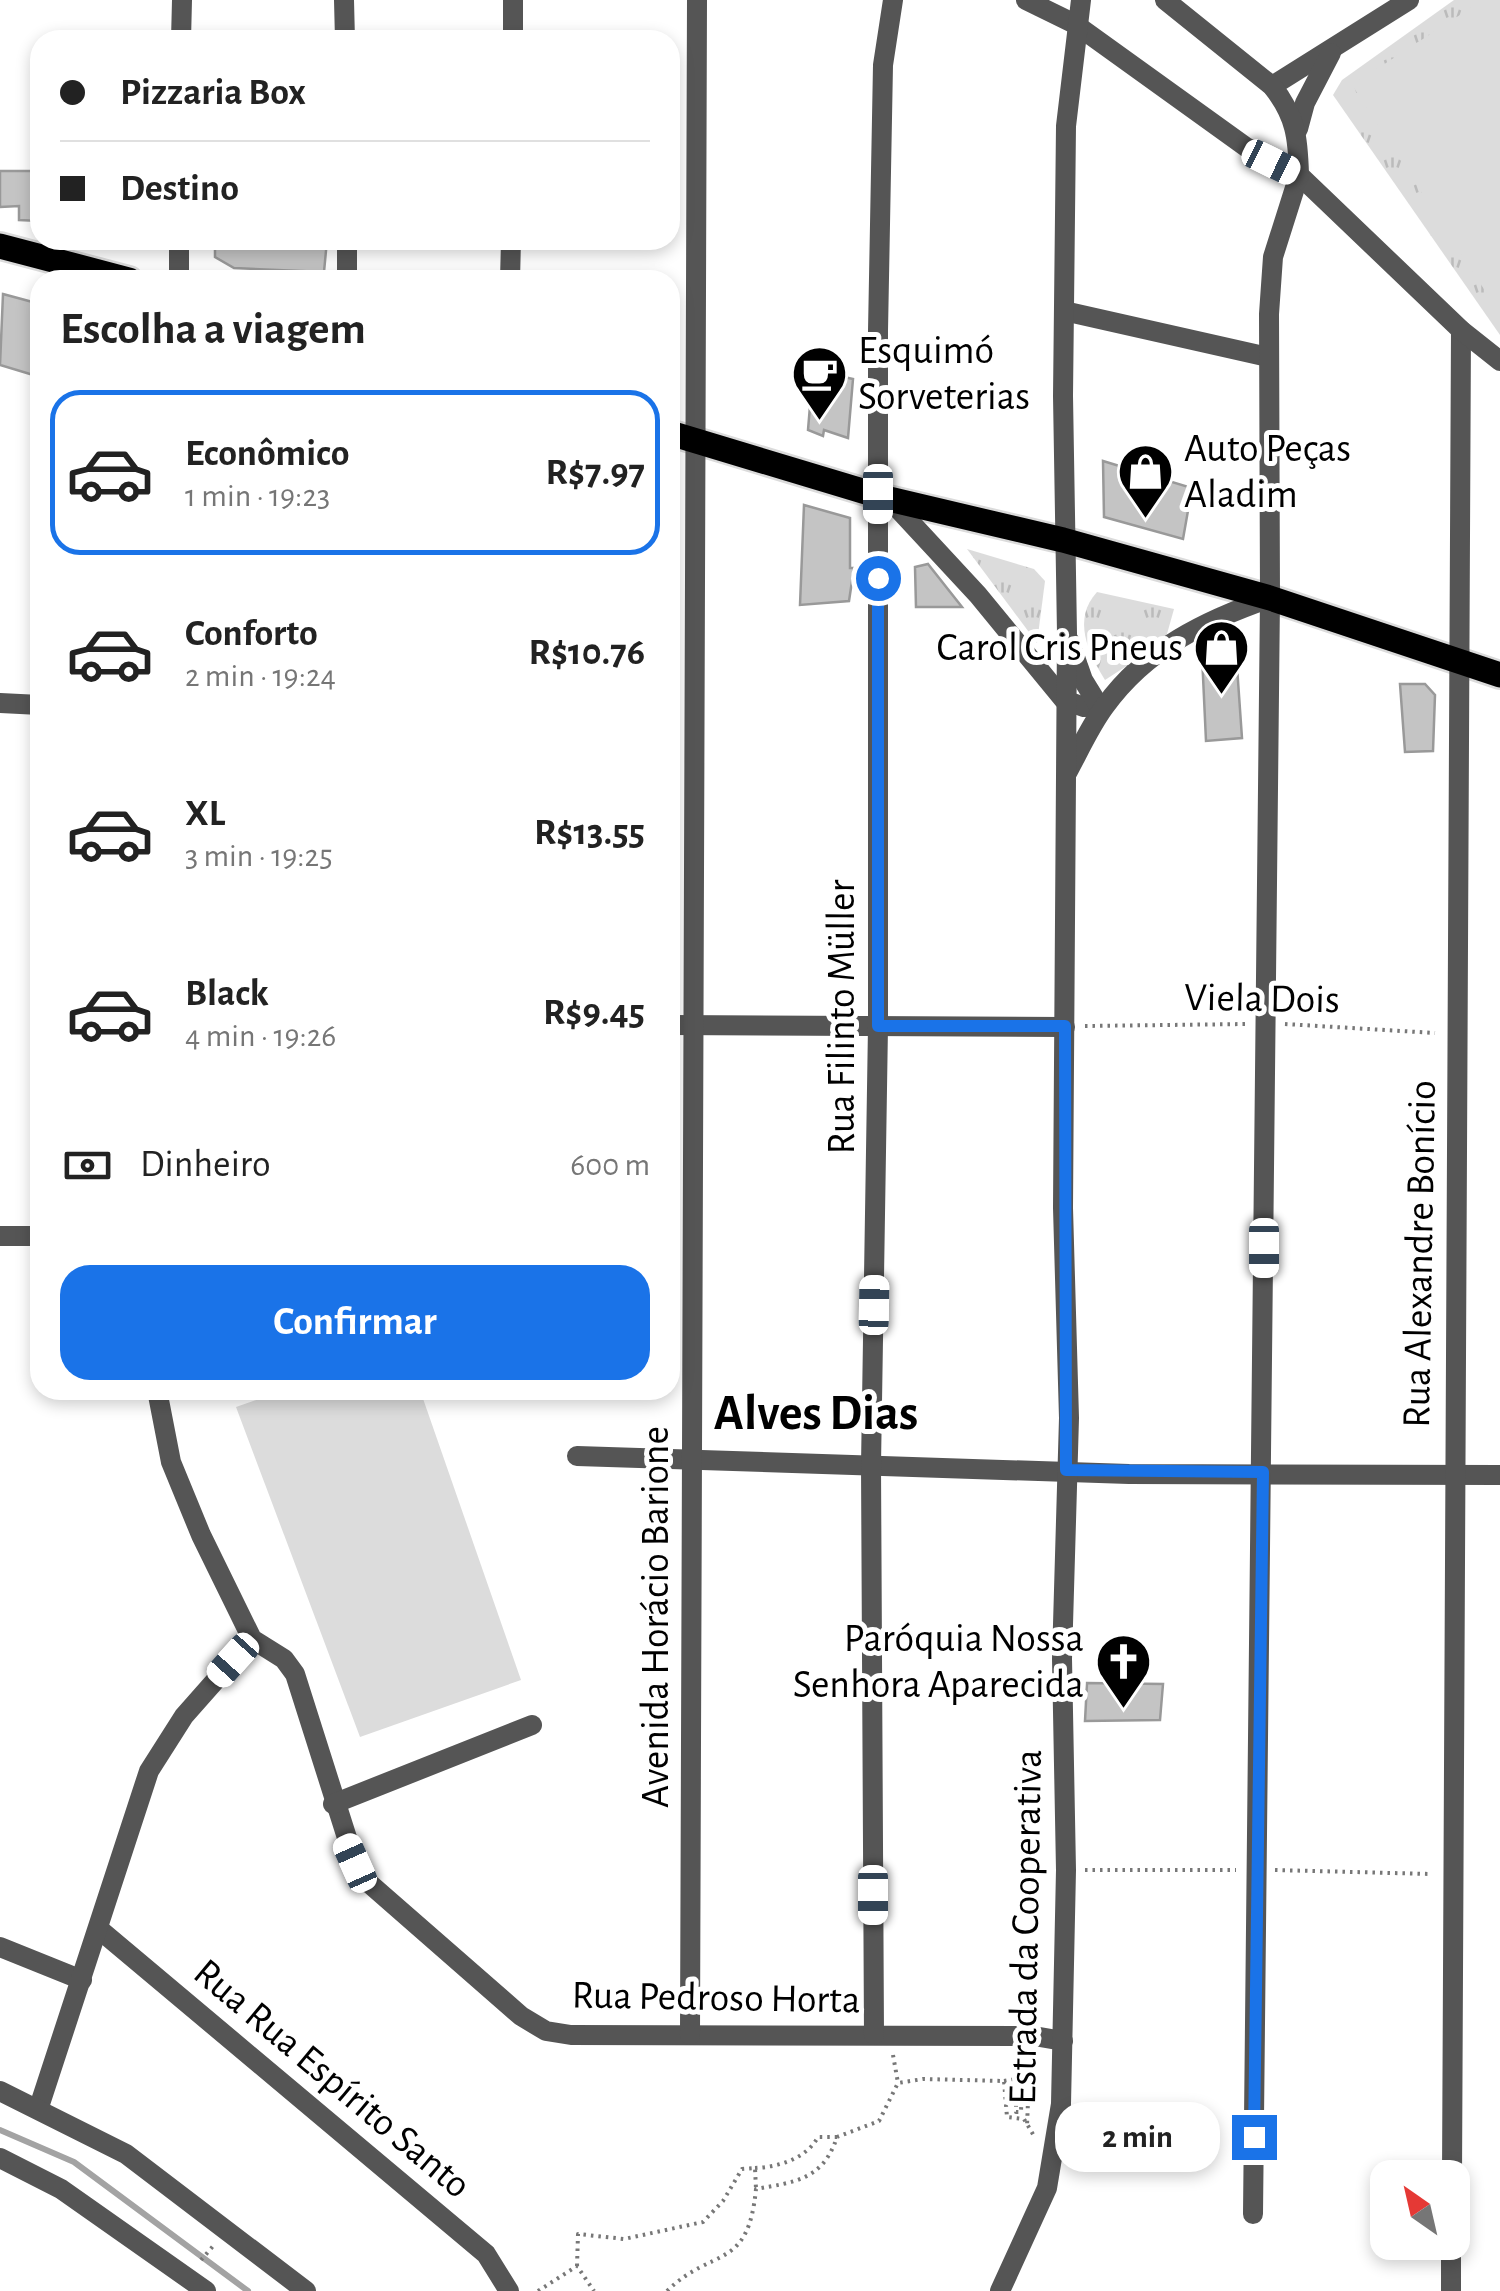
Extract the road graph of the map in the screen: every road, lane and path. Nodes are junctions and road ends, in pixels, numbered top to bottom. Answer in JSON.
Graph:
{"nodes":[{"id":1,"x":182,"y":0,"type":"edge"},
{"id":2,"x":344,"y":0,"type":"edge"},
{"id":3,"x":513,"y":0,"type":"edge"},
{"id":4,"x":697,"y":0,"type":"edge"},
{"id":5,"x":892,"y":0,"type":"edge"},
{"id":6,"x":1026,"y":0,"type":"edge"},
{"id":7,"x":1081,"y":0,"type":"edge"},
{"id":8,"x":1165,"y":0,"type":"edge"},
{"id":9,"x":1409,"y":0,"type":"edge"},
{"id":10,"x":1075,"y":24,"type":"junction"},
{"id":11,"x":181,"y":30,"type":"edge"},
{"id":12,"x":344,"y":30,"type":"edge"},
{"id":13,"x":512,"y":30,"type":"edge"},
{"id":14,"x":1332,"y":51,"type":"junction"},
{"id":15,"x":1272,"y":86,"type":"junction"},
{"id":16,"x":1298,"y":129,"type":"junction"},
{"id":17,"x":1299,"y":176,"type":"junction"},
{"id":18,"x":0,"y":246,"type":"edge"},
{"id":19,"x":91,"y":270,"type":"edge"},
{"id":20,"x":1064,"y":311,"type":"junction"},
{"id":21,"x":1462,"y":330,"type":"junction"},
{"id":22,"x":1268,"y":357,"type":"junction"},
{"id":23,"x":1500,"y":361,"type":"edge"},
{"id":24,"x":682,"y":436,"type":"edge"},
{"id":25,"x":884,"y":496,"type":"junction"},
{"id":26,"x":1062,"y":540,"type":"junction"},
{"id":27,"x":1270,"y":598,"type":"junction"},
{"id":28,"x":1067,"y":633,"type":"junction"},
{"id":29,"x":1462,"y":660,"type":"junction"},
{"id":30,"x":1500,"y":675,"type":"edge"},
{"id":31,"x":1064,"y":700,"type":"junction"},
{"id":32,"x":0,"y":703,"type":"edge"},
{"id":33,"x":30,"y":704,"type":"edge"},
{"id":34,"x":1102,"y":706,"type":"junction"},
{"id":35,"x":1066,"y":772,"type":"junction"},
{"id":36,"x":1266,"y":1023,"type":"junction"},
{"id":37,"x":680,"y":1025,"type":"edge"},
{"id":38,"x":693,"y":1026,"type":"junction"},
{"id":39,"x":878,"y":1026,"type":"junction"},
{"id":40,"x":1065,"y":1026,"type":"junction"},
{"id":41,"x":1457,"y":1034,"type":"junction"},
{"id":42,"x":0,"y":1236,"type":"edge"},
{"id":43,"x":30,"y":1236,"type":"edge"},
{"id":44,"x":160,"y":1400,"type":"edge"},
{"id":45,"x":577,"y":1456,"type":"dead end"},
{"id":46,"x":692,"y":1460,"type":"junction"},
{"id":47,"x":871,"y":1465,"type":"junction"},
{"id":48,"x":1066,"y":1470,"type":"junction"},
{"id":49,"x":1263,"y":1472,"type":"junction"},
{"id":50,"x":1452,"y":1473,"type":"junction"},
{"id":51,"x":1500,"y":1475,"type":"edge"},
{"id":52,"x":252,"y":1639,"type":"junction"},
{"id":53,"x":532,"y":1725,"type":"dead end"},
{"id":54,"x":332,"y":1804,"type":"junction"},
{"id":55,"x":1066,"y":1870,"type":"junction"},
{"id":56,"x":1256,"y":1870,"type":"junction"},
{"id":57,"x":1452,"y":1875,"type":"junction"},
{"id":58,"x":100,"y":1930,"type":"junction"},
{"id":59,"x":0,"y":1948,"type":"edge"},
{"id":60,"x":82,"y":1980,"type":"junction"},
{"id":61,"x":690,"y":2035,"type":"junction"},
{"id":62,"x":874,"y":2035,"type":"junction"},
{"id":63,"x":1064,"y":2041,"type":"junction"},
{"id":64,"x":893,"y":2052,"type":"dead end"},
{"id":65,"x":1004,"y":2081,"type":"junction"},
{"id":66,"x":898,"y":2083,"type":"junction"},
{"id":67,"x":0,"y":2091,"type":"edge"},
{"id":68,"x":39,"y":2107,"type":"junction"},
{"id":69,"x":1027,"y":2126,"type":"junction"},
{"id":70,"x":838,"y":2138,"type":"junction"},
{"id":71,"x":1038,"y":2138,"type":"dead end"},
{"id":72,"x":0,"y":2158,"type":"edge"},
{"id":73,"x":1452,"y":2160,"type":"edge"},
{"id":74,"x":754,"y":2168,"type":"junction"},
{"id":75,"x":756,"y":2189,"type":"junction"},
{"id":76,"x":1253,"y":2214,"type":"dead end"},
{"id":77,"x":213,"y":2246,"type":"dead end"},
{"id":78,"x":1451,"y":2260,"type":"edge"},
{"id":79,"x":577,"y":2266,"type":"junction"},
{"id":80,"x":194,"y":2269,"type":"dead end"},
{"id":81,"x":206,"y":2291,"type":"edge"},
{"id":82,"x":306,"y":2291,"type":"edge"},
{"id":83,"x":510,"y":2291,"type":"edge"},
{"id":84,"x":538,"y":2291,"type":"edge"},
{"id":85,"x":594,"y":2291,"type":"edge"},
{"id":86,"x":667,"y":2291,"type":"edge"},
{"id":87,"x":1000,"y":2291,"type":"edge"},
{"id":88,"x":1450,"y":2291,"type":"edge"}],
"edges":[{"from":1,"to":11,"type":"street"},
{"from":2,"to":12,"type":"street"},
{"from":3,"to":13,"type":"street"},
{"from":4,"to":24,"type":"street","name":"Avenida Horácio Barione"},
{"from":5,"to":25,"type":"street","name":"Rua Filinto Müller"},
{"from":6,"to":10,"type":"street"},
{"from":7,"to":10,"type":"street","name":"Estrada da Cooperativa"},
{"from":8,"to":15,"type":"street"},
{"from":9,"to":14,"type":"street"},
{"from":10,"to":17,"type":"street"},
{"from":10,"to":20,"type":"street","name":"Estrada da Cooperativa"},
{"from":14,"to":15,"type":"street"},
{"from":14,"to":16,"type":"street"},
{"from":15,"to":16,"type":"street"},
{"from":16,"to":17,"type":"street"},
{"from":17,"to":21,"type":"street"},
{"from":17,"to":22,"type":"street"},
{"from":18,"to":19,"type":"main road"},
{"from":20,"to":22,"type":"street"},
{"from":20,"to":26,"type":"street","name":"Estrada da Cooperativa"},
{"from":21,"to":23,"type":"street"},
{"from":21,"to":29,"type":"street","name":"Rua Alexandre Bonício"},
{"from":22,"to":27,"type":"street"},
{"from":24,"to":25,"type":"main road"},
{"from":24,"to":38,"type":"street","name":"Avenida Horácio Barione"},
{"from":25,"to":26,"type":"main road"},
{"from":25,"to":31,"type":"street"},
{"from":25,"to":39,"type":"street","name":"Rua Filinto Müller"},
{"from":26,"to":27,"type":"main road"},
{"from":26,"to":28,"type":"street","name":"Estrada da Cooperativa"},
{"from":27,"to":29,"type":"main road"},
{"from":27,"to":34,"type":"street"},
{"from":27,"to":36,"type":"street"},
{"from":28,"to":31,"type":"street","name":"Estrada da Cooperativa"},
{"from":28,"to":34,"type":"street","name":"Estrada da Cooperativa"},
{"from":29,"to":30,"type":"main road"},
{"from":29,"to":41,"type":"street","name":"Rua Alexandre Bonício"},
{"from":31,"to":34,"type":"street"},
{"from":31,"to":35,"type":"street","name":"Estrada da Cooperativa"},
{"from":32,"to":33,"type":"street"},
{"from":34,"to":35,"type":"street","name":"Estrada da Cooperativa"},
{"from":35,"to":40,"type":"street","name":"Estrada da Cooperativa"},
{"from":36,"to":40,"type":"path","name":"Viela Dois"},
{"from":36,"to":41,"type":"path","name":"Viela Dois"},
{"from":36,"to":49,"type":"street"},
{"from":37,"to":38,"type":"street"},
{"from":38,"to":39,"type":"street"},
{"from":38,"to":46,"type":"street","name":"Avenida Horácio Barione"},
{"from":39,"to":40,"type":"street"},
{"from":39,"to":47,"type":"street","name":"Rua Filinto Müller"},
{"from":40,"to":48,"type":"street","name":"Estrada da Cooperativa"},
{"from":41,"to":50,"type":"street","name":"Rua Alexandre Bonício"},
{"from":42,"to":43,"type":"street"},
{"from":44,"to":52,"type":"street","name":"Rua Pedroso Horta"},
{"from":45,"to":46,"type":"street"},
{"from":46,"to":47,"type":"street"},
{"from":46,"to":61,"type":"street","name":"Avenida Horácio Barione"},
{"from":47,"to":48,"type":"street"},
{"from":47,"to":62,"type":"street","name":"Rua Filinto Müller"},
{"from":48,"to":49,"type":"street"},
{"from":48,"to":55,"type":"street","name":"Estrada da Cooperativa"},
{"from":49,"to":50,"type":"street"},
{"from":49,"to":56,"type":"street"},
{"from":50,"to":51,"type":"street"},
{"from":50,"to":57,"type":"street","name":"Rua Alexandre Bonício"},
{"from":52,"to":54,"type":"street","name":"Rua Pedroso Horta"},
{"from":52,"to":58,"type":"street"},
{"from":53,"to":54,"type":"street"},
{"from":54,"to":61,"type":"street","name":"Rua Pedroso Horta"},
{"from":55,"to":56,"type":"path"},
{"from":55,"to":63,"type":"street","name":"Estrada da Cooperativa"},
{"from":56,"to":57,"type":"path"},
{"from":56,"to":76,"type":"street"},
{"from":57,"to":73,"type":"street","name":"Rua Alexandre Bonício"},
{"from":58,"to":60,"type":"street"},
{"from":58,"to":83,"type":"street","name":"Rua Rua Espírito Santo"},
{"from":59,"to":60,"type":"street"},
{"from":60,"to":68,"type":"street"},
{"from":61,"to":62,"type":"street","name":"Rua Pedroso Horta"},
{"from":62,"to":63,"type":"street","name":"Rua Pedroso Horta"},
{"from":63,"to":87,"type":"street","name":"Estrada da Cooperativa"},
{"from":64,"to":66,"type":"path"},
{"from":65,"to":66,"type":"path"},
{"from":65,"to":69,"type":"path"},
{"from":65,"to":69,"type":"path"},
{"from":66,"to":70,"type":"path"},
{"from":67,"to":68,"type":"street"},
{"from":68,"to":82,"type":"street"},
{"from":69,"to":71,"type":"path"},
{"from":70,"to":74,"type":"path"},
{"from":70,"to":75,"type":"path"},
{"from":72,"to":81,"type":"street"},
{"from":74,"to":75,"type":"path"},
{"from":74,"to":79,"type":"path"},
{"from":75,"to":86,"type":"path"},
{"from":77,"to":80,"type":"path"},
{"from":78,"to":88,"type":"street"},
{"from":79,"to":84,"type":"path"},
{"from":79,"to":85,"type":"path"}]}
